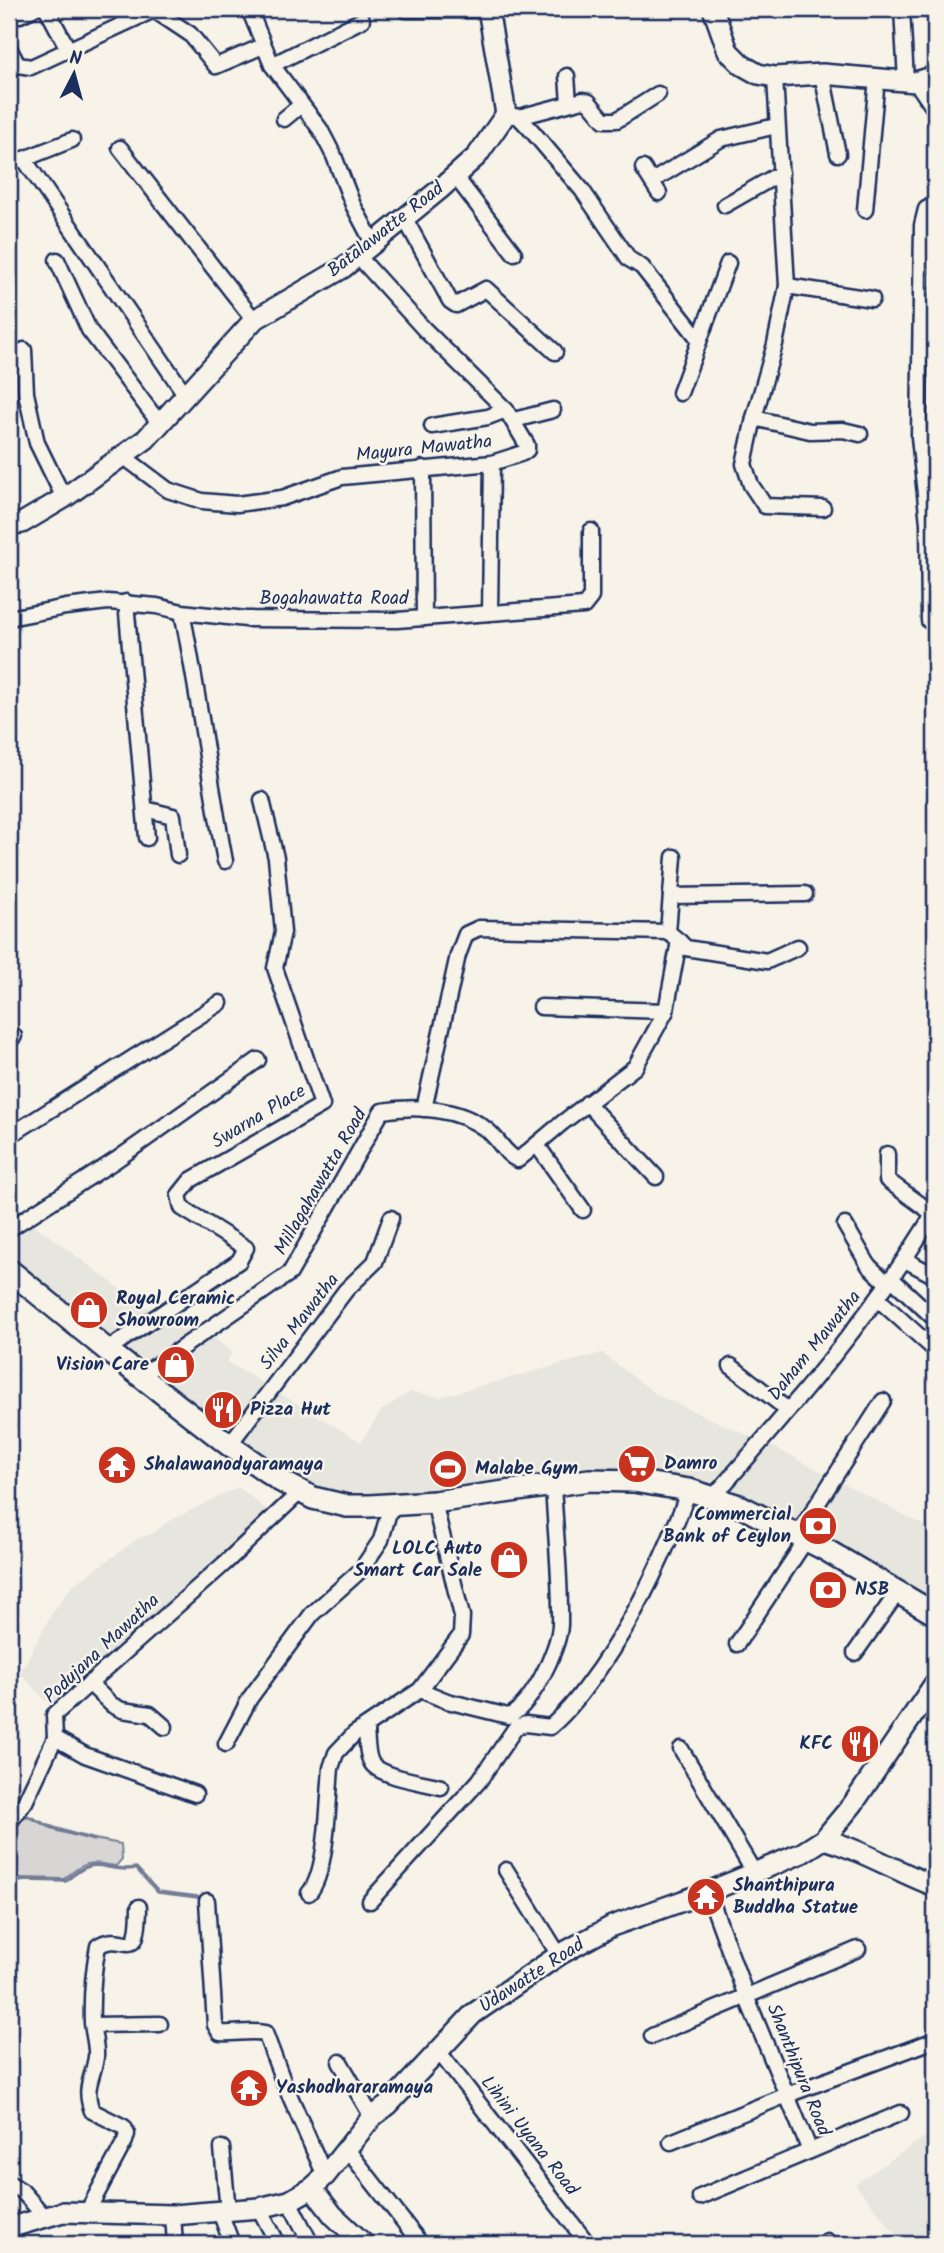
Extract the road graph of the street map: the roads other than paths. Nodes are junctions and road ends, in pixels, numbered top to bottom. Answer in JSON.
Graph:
{"nodes":[{"id":1,"x":47,"y":9,"type":"edge"},
{"id":2,"x":249,"y":9,"type":"edge"},
{"id":3,"x":713,"y":9,"type":"edge"},
{"id":4,"x":902,"y":9,"type":"edge"},
{"id":5,"x":489,"y":10,"type":"edge"},
{"id":6,"x":406,"y":14,"type":"edge"},
{"id":7,"x":362,"y":20,"type":"dead end"},
{"id":8,"x":263,"y":46,"type":"junction"},
{"id":9,"x":9,"y":48,"type":"edge"},
{"id":10,"x":68,"y":49,"type":"junction"},
{"id":11,"x":272,"y":65,"type":"junction"},
{"id":12,"x":822,"y":74,"type":"junction"},
{"id":13,"x":567,"y":76,"type":"dead end"},
{"id":14,"x":935,"y":76,"type":"edge"},
{"id":15,"x":775,"y":78,"type":"junction"},
{"id":16,"x":877,"y":78,"type":"junction"},
{"id":17,"x":911,"y":81,"type":"junction"},
{"id":18,"x":658,"y":94,"type":"dead end"},
{"id":19,"x":569,"y":103,"type":"junction"},
{"id":20,"x":301,"y":104,"type":"junction"},
{"id":21,"x":935,"y":110,"type":"edge"},
{"id":22,"x":512,"y":116,"type":"junction"},
{"id":23,"x":284,"y":119,"type":"dead end"},
{"id":24,"x":776,"y":125,"type":"junction"},
{"id":25,"x":72,"y":140,"type":"dead end"},
{"id":26,"x":120,"y":148,"type":"dead end"},
{"id":27,"x":838,"y":154,"type":"dead end"},
{"id":28,"x":24,"y":159,"type":"junction"},
{"id":29,"x":9,"y":161,"type":"edge"},
{"id":30,"x":643,"y":168,"type":"dead end"},
{"id":31,"x":781,"y":173,"type":"junction"},
{"id":32,"x":455,"y":176,"type":"junction"},
{"id":33,"x":935,"y":204,"type":"edge"},
{"id":34,"x":725,"y":205,"type":"dead end"},
{"id":35,"x":865,"y":210,"type":"dead end"},
{"id":36,"x":404,"y":217,"type":"junction"},
{"id":37,"x":366,"y":249,"type":"junction"},
{"id":38,"x":514,"y":253,"type":"dead end"},
{"id":39,"x":57,"y":260,"type":"dead end"},
{"id":40,"x":728,"y":262,"type":"dead end"},
{"id":41,"x":787,"y":286,"type":"junction"},
{"id":42,"x":872,"y":299,"type":"dead end"},
{"id":43,"x":254,"y":320,"type":"junction"},
{"id":44,"x":698,"y":338,"type":"junction"},
{"id":45,"x":24,"y":350,"type":"dead end"},
{"id":46,"x":555,"y":352,"type":"dead end"},
{"id":47,"x":680,"y":393,"type":"dead end"},
{"id":48,"x":185,"y":394,"type":"junction"},
{"id":49,"x":553,"y":410,"type":"dead end"},
{"id":50,"x":510,"y":415,"type":"junction"},
{"id":51,"x":754,"y":418,"type":"junction"},
{"id":52,"x":160,"y":424,"type":"junction"},
{"id":53,"x":432,"y":426,"type":"dead end"},
{"id":54,"x":860,"y":434,"type":"dead end"},
{"id":55,"x":123,"y":456,"type":"junction"},
{"id":56,"x":492,"y":463,"type":"junction"},
{"id":57,"x":423,"y":468,"type":"junction"},
{"id":58,"x":64,"y":498,"type":"junction"},
{"id":59,"x":823,"y":508,"type":"dead end"},
{"id":60,"x":931,"y":523,"type":"edge"},
{"id":61,"x":9,"y":525,"type":"edge"},
{"id":62,"x":591,"y":531,"type":"dead end"},
{"id":63,"x":931,"y":582,"type":"edge"},
{"id":64,"x":126,"y":602,"type":"junction"},
{"id":65,"x":182,"y":612,"type":"junction"},
{"id":66,"x":490,"y":613,"type":"junction"},
{"id":67,"x":9,"y":618,"type":"edge"},
{"id":68,"x":424,"y":618,"type":"junction"},
{"id":69,"x":929,"y":621,"type":"dead end"},
{"id":70,"x":262,"y":800,"type":"dead end"},
{"id":71,"x":145,"y":809,"type":"junction"},
{"id":72,"x":147,"y":838,"type":"dead end"},
{"id":73,"x":178,"y":855,"type":"dead end"},
{"id":74,"x":674,"y":857,"type":"dead end"},
{"id":75,"x":225,"y":861,"type":"dead end"},
{"id":76,"x":805,"y":894,"type":"dead end"},
{"id":77,"x":671,"y":896,"type":"junction"},
{"id":78,"x":674,"y":937,"type":"junction"},
{"id":79,"x":799,"y":947,"type":"dead end"},
{"id":80,"x":220,"y":1003,"type":"dead end"},
{"id":81,"x":541,"y":1007,"type":"dead end"},
{"id":82,"x":666,"y":1011,"type":"junction"},
{"id":83,"x":258,"y":1060,"type":"dead end"},
{"id":84,"x":587,"y":1102,"type":"junction"},
{"id":85,"x":425,"y":1109,"type":"junction"},
{"id":86,"x":9,"y":1136,"type":"edge"},
{"id":87,"x":537,"y":1145,"type":"junction"},
{"id":88,"x":887,"y":1154,"type":"dead end"},
{"id":89,"x":656,"y":1177,"type":"dead end"},
{"id":90,"x":583,"y":1210,"type":"dead end"},
{"id":91,"x":935,"y":1213,"type":"edge"},
{"id":92,"x":391,"y":1218,"type":"dead end"},
{"id":93,"x":845,"y":1225,"type":"dead end"},
{"id":94,"x":9,"y":1229,"type":"edge"},
{"id":95,"x":905,"y":1259,"type":"junction"},
{"id":96,"x":9,"y":1270,"type":"edge"},
{"id":97,"x":935,"y":1276,"type":"edge"},
{"id":98,"x":889,"y":1281,"type":"junction"},
{"id":99,"x":878,"y":1299,"type":"junction"},
{"id":100,"x":935,"y":1319,"type":"edge"},
{"id":101,"x":107,"y":1350,"type":"junction"},
{"id":102,"x":935,"y":1350,"type":"edge"},
{"id":103,"x":730,"y":1366,"type":"dead end"},
{"id":104,"x":141,"y":1376,"type":"junction"},
{"id":105,"x":883,"y":1401,"type":"dead end"},
{"id":106,"x":788,"y":1410,"type":"junction"},
{"id":107,"x":229,"y":1445,"type":"junction"},
{"id":108,"x":553,"y":1484,"type":"junction"},
{"id":109,"x":689,"y":1490,"type":"junction"},
{"id":110,"x":300,"y":1492,"type":"junction"},
{"id":111,"x":714,"y":1496,"type":"junction"},
{"id":112,"x":434,"y":1502,"type":"junction"},
{"id":113,"x":391,"y":1505,"type":"junction"},
{"id":114,"x":802,"y":1538,"type":"junction"},
{"id":115,"x":898,"y":1592,"type":"junction"},
{"id":116,"x":935,"y":1614,"type":"edge"},
{"id":117,"x":737,"y":1644,"type":"dead end"},
{"id":118,"x":855,"y":1653,"type":"dead end"},
{"id":119,"x":89,"y":1683,"type":"junction"},
{"id":120,"x":420,"y":1690,"type":"junction"},
{"id":121,"x":931,"y":1691,"type":"edge"},
{"id":122,"x":165,"y":1727,"type":"dead end"},
{"id":123,"x":366,"y":1727,"type":"junction"},
{"id":124,"x":55,"y":1738,"type":"junction"},
{"id":125,"x":226,"y":1744,"type":"dead end"},
{"id":126,"x":681,"y":1749,"type":"dead end"},
{"id":127,"x":441,"y":1787,"type":"dead end"},
{"id":128,"x":194,"y":1794,"type":"dead end"},
{"id":129,"x":17,"y":1812,"type":"edge"},
{"id":130,"x":824,"y":1839,"type":"junction"},
{"id":131,"x":506,"y":1870,"type":"dead end"},
{"id":132,"x":755,"y":1874,"type":"junction"},
{"id":133,"x":935,"y":1886,"type":"edge"},
{"id":134,"x":708,"y":1892,"type":"junction"},
{"id":135,"x":309,"y":1893,"type":"dead end"},
{"id":136,"x":207,"y":1901,"type":"dead end"},
{"id":137,"x":370,"y":1901,"type":"dead end"},
{"id":138,"x":139,"y":1907,"type":"dead end"},
{"id":139,"x":858,"y":1949,"type":"dead end"},
{"id":140,"x":559,"y":1955,"type":"junction"},
{"id":141,"x":746,"y":1996,"type":"junction"},
{"id":142,"x":160,"y":2024,"type":"dead end"},
{"id":143,"x":93,"y":2025,"type":"junction"},
{"id":144,"x":652,"y":2036,"type":"dead end"},
{"id":145,"x":935,"y":2040,"type":"edge"},
{"id":146,"x":439,"y":2052,"type":"junction"},
{"id":147,"x":340,"y":2062,"type":"dead end"},
{"id":148,"x":787,"y":2095,"type":"junction"},
{"id":149,"x":901,"y":2113,"type":"dead end"},
{"id":150,"x":372,"y":2117,"type":"junction"},
{"id":151,"x":671,"y":2142,"type":"dead end"},
{"id":152,"x":222,"y":2148,"type":"dead end"},
{"id":153,"x":346,"y":2148,"type":"junction"},
{"id":154,"x":810,"y":2151,"type":"junction"},
{"id":155,"x":319,"y":2182,"type":"junction"},
{"id":156,"x":9,"y":2183,"type":"edge"},
{"id":157,"x":700,"y":2197,"type":"dead end"},
{"id":158,"x":289,"y":2201,"type":"junction"},
{"id":159,"x":259,"y":2208,"type":"junction"},
{"id":160,"x":224,"y":2211,"type":"junction"},
{"id":161,"x":86,"y":2214,"type":"junction"},
{"id":162,"x":173,"y":2215,"type":"junction"},
{"id":163,"x":44,"y":2216,"type":"junction"},
{"id":164,"x":9,"y":2228,"type":"edge"},
{"id":165,"x":175,"y":2244,"type":"edge"},
{"id":166,"x":232,"y":2244,"type":"edge"},
{"id":167,"x":278,"y":2244,"type":"edge"},
{"id":168,"x":311,"y":2244,"type":"edge"},
{"id":169,"x":364,"y":2244,"type":"edge"},
{"id":170,"x":421,"y":2244,"type":"edge"},
{"id":171,"x":588,"y":2244,"type":"edge"}],
"edges":[{"from":1,"to":10,"type":"street"},
{"from":2,"to":8,"type":"street","name":"Mayura Mawatha"},
{"from":3,"to":15,"type":"street"},
{"from":4,"to":17,"type":"street"},
{"from":5,"to":6,"type":"street"},
{"from":5,"to":22,"type":"street"},
{"from":7,"to":11,"type":"street"},
{"from":8,"to":10,"type":"street"},
{"from":8,"to":11,"type":"street","name":"Mayura Mawatha"},
{"from":9,"to":10,"type":"street"},
{"from":11,"to":20,"type":"street","name":"Mayura Mawatha"},
{"from":12,"to":15,"type":"street"},
{"from":12,"to":16,"type":"street"},
{"from":12,"to":27,"type":"street"},
{"from":13,"to":19,"type":"street"},
{"from":14,"to":17,"type":"street"},
{"from":15,"to":24,"type":"street"},
{"from":16,"to":17,"type":"street"},
{"from":16,"to":35,"type":"street"},
{"from":17,"to":21,"type":"street"},
{"from":18,"to":19,"type":"street"},
{"from":19,"to":22,"type":"street"},
{"from":20,"to":23,"type":"street"},
{"from":20,"to":37,"type":"street","name":"Mayura Mawatha"},
{"from":22,"to":32,"type":"street","name":"Batalawatte Road"},
{"from":22,"to":44,"type":"street"},
{"from":24,"to":30,"type":"street"},
{"from":24,"to":31,"type":"street"},
{"from":25,"to":28,"type":"street"},
{"from":26,"to":43,"type":"street"},
{"from":28,"to":29,"type":"street"},
{"from":28,"to":48,"type":"street"},
{"from":31,"to":34,"type":"street"},
{"from":31,"to":41,"type":"street"},
{"from":32,"to":36,"type":"street","name":"Batalawatte Road"},
{"from":32,"to":38,"type":"street"},
{"from":33,"to":60,"type":"street"},
{"from":36,"to":37,"type":"street","name":"Batalawatte Road"},
{"from":36,"to":46,"type":"street"},
{"from":37,"to":43,"type":"street","name":"Batalawatte Road"},
{"from":37,"to":50,"type":"street","name":"Mayura Mawatha"},
{"from":39,"to":52,"type":"street"},
{"from":40,"to":44,"type":"street"},
{"from":41,"to":42,"type":"street"},
{"from":41,"to":51,"type":"street"},
{"from":43,"to":48,"type":"street","name":"Batalawatte Road"},
{"from":44,"to":47,"type":"street"},
{"from":45,"to":58,"type":"street"},
{"from":48,"to":52,"type":"street","name":"Batalawatte Road"},
{"from":49,"to":50,"type":"street"},
{"from":50,"to":53,"type":"street"},
{"from":50,"to":56,"type":"street","name":"Mayura Mawatha"},
{"from":51,"to":54,"type":"street"},
{"from":51,"to":59,"type":"street"},
{"from":52,"to":55,"type":"street","name":"Batalawatte Road"},
{"from":55,"to":57,"type":"street","name":"Mayura Mawatha"},
{"from":55,"to":58,"type":"street","name":"Batalawatte Road"},
{"from":56,"to":57,"type":"street","name":"Mayura Mawatha"},
{"from":56,"to":66,"type":"street"},
{"from":57,"to":68,"type":"street"},
{"from":58,"to":61,"type":"street","name":"Batalawatte Road"},
{"from":60,"to":63,"type":"street"},
{"from":62,"to":66,"type":"street","name":"Bogahawatta Road"},
{"from":63,"to":69,"type":"street"},
{"from":64,"to":65,"type":"street","name":"Bogahawatta Road"},
{"from":64,"to":67,"type":"street","name":"Bogahawatta Road"},
{"from":64,"to":71,"type":"street"},
{"from":65,"to":68,"type":"street","name":"Bogahawatta Road"},
{"from":65,"to":75,"type":"street"},
{"from":66,"to":68,"type":"street","name":"Bogahawatta Road"},
{"from":70,"to":101,"type":"street","name":"Swarna Place"},
{"from":71,"to":72,"type":"street"},
{"from":71,"to":73,"type":"street"},
{"from":74,"to":77,"type":"street"},
{"from":76,"to":77,"type":"street"},
{"from":77,"to":78,"type":"street"},
{"from":78,"to":79,"type":"street"},
{"from":78,"to":82,"type":"street"},
{"from":78,"to":85,"type":"street"},
{"from":80,"to":86,"type":"street"},
{"from":81,"to":82,"type":"street"},
{"from":82,"to":84,"type":"street"},
{"from":83,"to":94,"type":"street"},
{"from":84,"to":87,"type":"street"},
{"from":84,"to":89,"type":"street"},
{"from":85,"to":87,"type":"street"},
{"from":85,"to":104,"type":"street","name":"Millagahawatta Road"},
{"from":87,"to":90,"type":"street"},
{"from":88,"to":91,"type":"street"},
{"from":91,"to":95,"type":"street","name":"Daham Mawatha"},
{"from":92,"to":107,"type":"street","name":"Silva Mawatha"},
{"from":93,"to":98,"type":"street"},
{"from":95,"to":97,"type":"street"},
{"from":95,"to":98,"type":"street","name":"Daham Mawatha"},
{"from":96,"to":101,"type":"main road"},
{"from":98,"to":99,"type":"street","name":"Daham Mawatha"},
{"from":98,"to":100,"type":"street"},
{"from":99,"to":102,"type":"street"},
{"from":99,"to":106,"type":"street","name":"Daham Mawatha"},
{"from":101,"to":104,"type":"main road"},
{"from":103,"to":106,"type":"street"},
{"from":104,"to":107,"type":"main road"},
{"from":105,"to":114,"type":"street"},
{"from":106,"to":111,"type":"street","name":"Daham Mawatha"},
{"from":107,"to":110,"type":"main road"},
{"from":108,"to":109,"type":"main road"},
{"from":108,"to":112,"type":"main road"},
{"from":108,"to":120,"type":"street"},
{"from":109,"to":111,"type":"main road"},
{"from":109,"to":137,"type":"street"},
{"from":110,"to":113,"type":"main road"},
{"from":110,"to":119,"type":"street","name":"Podujana Mawatha"},
{"from":111,"to":114,"type":"main road"},
{"from":112,"to":113,"type":"main road"},
{"from":112,"to":120,"type":"street"},
{"from":113,"to":125,"type":"street"},
{"from":114,"to":115,"type":"main road"},
{"from":114,"to":117,"type":"street"},
{"from":115,"to":116,"type":"main road"},
{"from":115,"to":118,"type":"street"},
{"from":119,"to":122,"type":"street"},
{"from":119,"to":124,"type":"street","name":"Podujana Mawatha"},
{"from":120,"to":123,"type":"street"},
{"from":121,"to":130,"type":"street","name":"Udawatte Road"},
{"from":123,"to":127,"type":"street"},
{"from":123,"to":135,"type":"street"},
{"from":124,"to":128,"type":"street"},
{"from":124,"to":129,"type":"street"},
{"from":126,"to":132,"type":"street"},
{"from":130,"to":132,"type":"street","name":"Udawatte Road"},
{"from":130,"to":133,"type":"street"},
{"from":131,"to":140,"type":"street"},
{"from":132,"to":134,"type":"street","name":"Udawatte Road"},
{"from":134,"to":140,"type":"street","name":"Udawatte Road"},
{"from":134,"to":141,"type":"street","name":"Shanthipura Road"},
{"from":136,"to":155,"type":"street"},
{"from":138,"to":143,"type":"street"},
{"from":139,"to":141,"type":"street"},
{"from":140,"to":146,"type":"street","name":"Udawatte Road"},
{"from":141,"to":144,"type":"street"},
{"from":141,"to":148,"type":"street","name":"Shanthipura Road"},
{"from":142,"to":143,"type":"street"},
{"from":143,"to":161,"type":"street"},
{"from":145,"to":148,"type":"street"},
{"from":146,"to":150,"type":"street","name":"Udawatte Road"},
{"from":146,"to":171,"type":"street","name":"Lihini Uyana Road"},
{"from":147,"to":150,"type":"street"},
{"from":148,"to":151,"type":"street"},
{"from":148,"to":154,"type":"street","name":"Shanthipura Road"},
{"from":149,"to":154,"type":"street"},
{"from":150,"to":153,"type":"street","name":"Udawatte Road"},
{"from":152,"to":160,"type":"street"},
{"from":153,"to":155,"type":"street","name":"Udawatte Road"},
{"from":153,"to":170,"type":"street"},
{"from":154,"to":157,"type":"street","name":"Shanthipura Road"},
{"from":155,"to":158,"type":"street","name":"Udawatte Road"},
{"from":155,"to":169,"type":"street"},
{"from":156,"to":163,"type":"street"},
{"from":158,"to":159,"type":"street","name":"Udawatte Road"},
{"from":158,"to":168,"type":"street"},
{"from":159,"to":160,"type":"street","name":"Udawatte Road"},
{"from":159,"to":167,"type":"street"},
{"from":160,"to":162,"type":"street","name":"Udawatte Road"},
{"from":160,"to":166,"type":"street"},
{"from":161,"to":162,"type":"street","name":"Udawatte Road"},
{"from":161,"to":163,"type":"street","name":"Udawatte Road"},
{"from":162,"to":165,"type":"street"},
{"from":163,"to":164,"type":"street","name":"Udawatte Road"}]}
